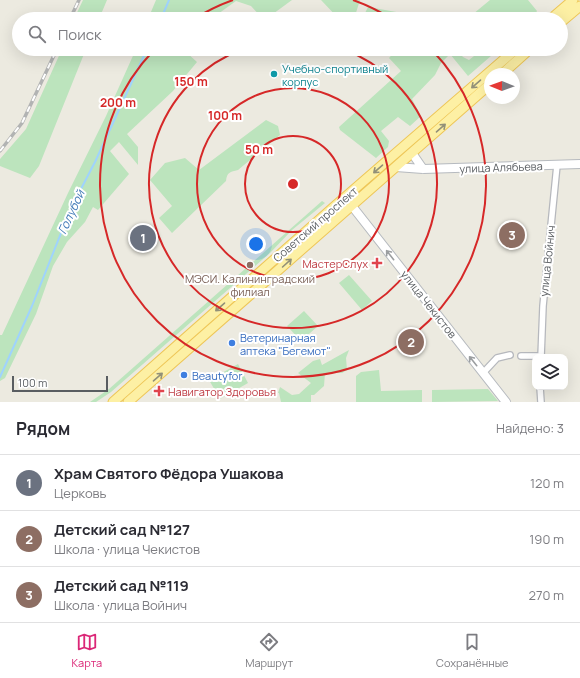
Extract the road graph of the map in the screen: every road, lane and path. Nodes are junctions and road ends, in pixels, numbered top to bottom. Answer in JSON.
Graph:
{"nodes":[{"id":1,"x":573,"y":0,"type":"edge"},
{"id":2,"x":580,"y":6,"type":"edge"},
{"id":3,"x":559,"y":12,"type":"edge"},
{"id":4,"x":568,"y":16,"type":"edge"},
{"id":5,"x":508,"y":56,"type":"edge"},
{"id":6,"x":522,"y":56,"type":"edge"},
{"id":7,"x":509,"y":68,"type":"edge"},
{"id":8,"x":484,"y":89,"type":"edge"},
{"id":9,"x":412,"y":153,"type":"junction"},
{"id":10,"x":580,"y":164,"type":"edge"},
{"id":11,"x":557,"y":165,"type":"junction"},
{"id":12,"x":396,"y":167,"type":"junction"},
{"id":13,"x":423,"y":169,"type":"junction"},
{"id":14,"x":352,"y":206,"type":"junction"},
{"id":15,"x":541,"y":354,"type":"edge"},
{"id":16,"x":510,"y":355,"type":"dead end"},
{"id":17,"x":521,"y":356,"type":"dead end"},
{"id":18,"x":532,"y":357,"type":"edge"},
{"id":19,"x":483,"y":373,"type":"junction"},
{"id":20,"x":540,"y":390,"type":"edge"},
{"id":21,"x":113,"y":401,"type":"edge"},
{"id":22,"x":128,"y":402,"type":"edge"},
{"id":23,"x":506,"y":402,"type":"edge"},
{"id":24,"x":541,"y":402,"type":"edge"}],
"edges":[{"from":1,"to":3,"type":"main road"},
{"from":2,"to":4,"type":"main road"},
{"from":5,"to":21,"type":"main road","name":"Советский проспект","one_way":true},
{"from":6,"to":7,"type":"main road"},
{"from":9,"to":8,"type":"main road","name":"Советский проспект","one_way":true},
{"from":9,"to":12,"type":"main road","name":"Советский проспект"},
{"from":9,"to":13,"type":"street"},
{"from":10,"to":11,"type":"street","name":"улица Алябьева"},
{"from":11,"to":13,"type":"street","name":"улица Алябьева"},
{"from":11,"to":15,"type":"street","name":"улица Войнич"},
{"from":12,"to":13,"type":"street","name":"улица Алябьева"},
{"from":12,"to":14,"type":"main road","name":"Советский проспект"},
{"from":19,"to":14,"type":"street","name":"улица Чекистов","one_way":true},
{"from":22,"to":14,"type":"main road","name":"Советский проспект","one_way":true},
{"from":16,"to":19,"type":"street"},
{"from":17,"to":18,"type":"street"},
{"from":19,"to":23,"type":"street","name":"улица Чекистов"},
{"from":20,"to":24,"type":"street"}]}
